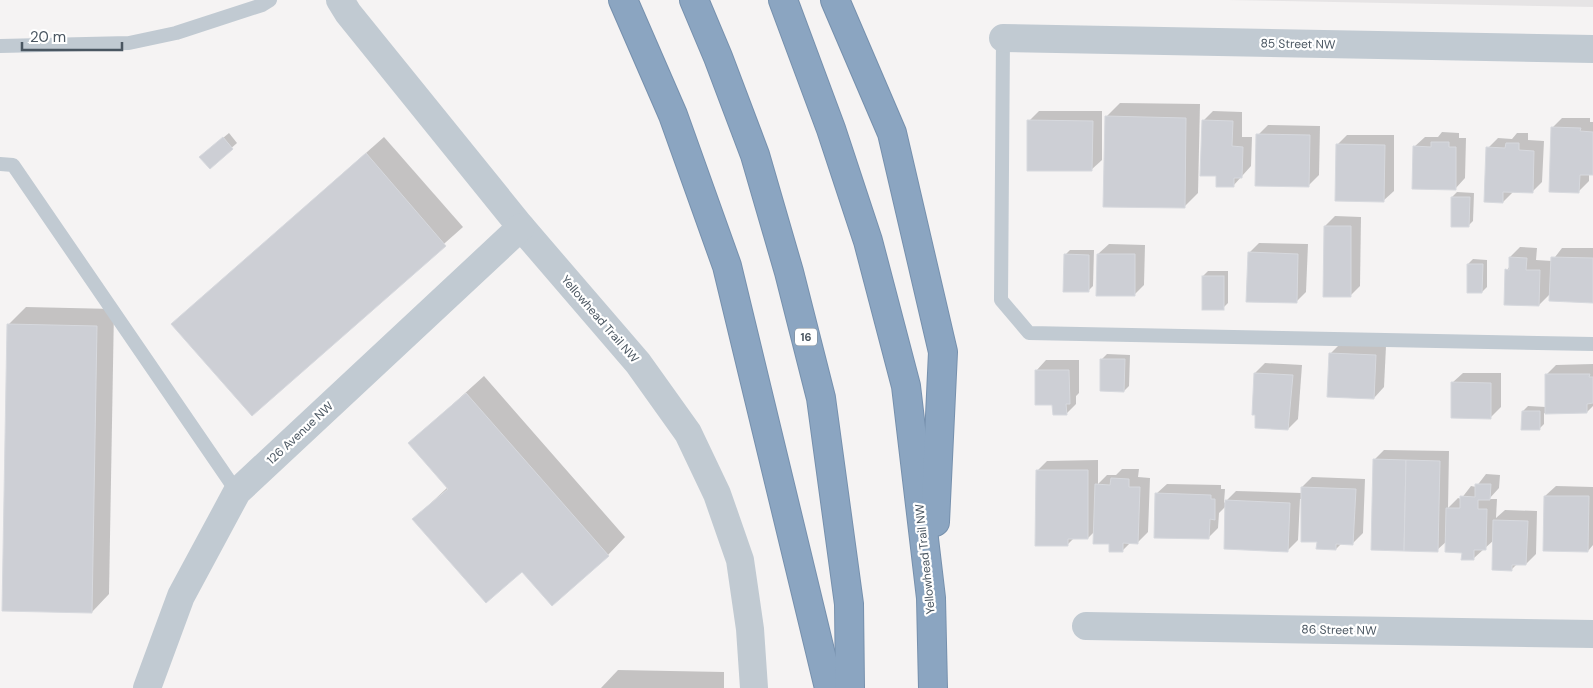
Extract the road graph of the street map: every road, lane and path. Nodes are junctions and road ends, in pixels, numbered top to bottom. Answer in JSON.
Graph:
{"nodes":[{"id":1,"x":270,"y":0,"type":"edge"},
{"id":2,"x":340,"y":0,"type":"edge"},
{"id":3,"x":623,"y":0,"type":"edge"},
{"id":4,"x":694,"y":0,"type":"edge"},
{"id":5,"x":783,"y":0,"type":"edge"},
{"id":6,"x":835,"y":0,"type":"edge"},
{"id":7,"x":1003,"y":38,"type":"joint"},
{"id":8,"x":0,"y":46,"type":"edge"},
{"id":9,"x":1593,"y":49,"type":"edge"},
{"id":10,"x":0,"y":164,"type":"edge"},
{"id":11,"x":521,"y":227,"type":"junction"},
{"id":12,"x":1593,"y":344,"type":"edge"},
{"id":13,"x":237,"y":492,"type":"junction"},
{"id":14,"x":931,"y":598,"type":"junction"},
{"id":15,"x":1086,"y":626,"type":"dead end"},
{"id":16,"x":1593,"y":634,"type":"edge"},
{"id":17,"x":147,"y":688,"type":"edge"},
{"id":18,"x":754,"y":688,"type":"edge"},
{"id":19,"x":829,"y":688,"type":"edge"},
{"id":20,"x":850,"y":688,"type":"edge"},
{"id":21,"x":933,"y":688,"type":"edge"}],
"edges":[{"from":1,"to":8,"type":"lane"},
{"from":2,"to":11,"type":"street","name":"Yellowhead Trail NW"},
{"from":3,"to":19,"type":"highway"},
{"from":4,"to":20,"type":"highway","number":"16"},
{"from":5,"to":14,"type":"highway","name":"Yellowhead Trail NW"},
{"from":6,"to":14,"type":"highway"},
{"from":7,"to":9,"type":"street","name":"85 Street NW"},
{"from":7,"to":12,"type":"lane"},
{"from":10,"to":13,"type":"lane"},
{"from":11,"to":13,"type":"street","name":"126 Avenue NW"},
{"from":11,"to":18,"type":"street","name":"Yellowhead Trail NW"},
{"from":13,"to":17,"type":"street","name":"126 Avenue NW"},
{"from":14,"to":21,"type":"highway","name":"Yellowhead Trail NW"},
{"from":15,"to":16,"type":"street","name":"86 Street NW"}]}
